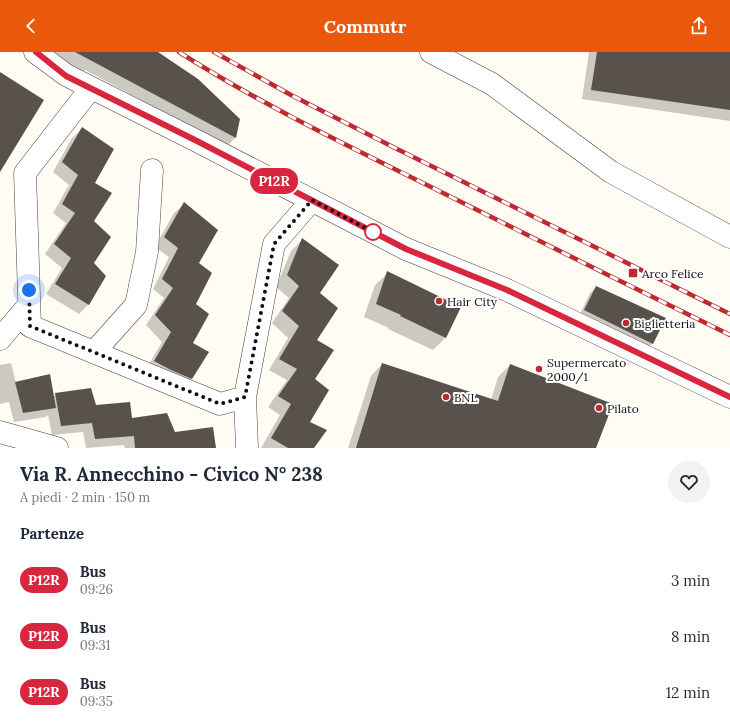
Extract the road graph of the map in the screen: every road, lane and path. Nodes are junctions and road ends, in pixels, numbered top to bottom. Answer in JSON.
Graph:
{"nodes":[{"id":1,"x":36,"y":52,"type":"edge"},
{"id":2,"x":431,"y":52,"type":"edge"},
{"id":3,"x":90,"y":88,"type":"junction"},
{"id":4,"x":152,"y":170,"type":"dead end"},
{"id":5,"x":312,"y":200,"type":"junction"},
{"id":6,"x":730,"y":237,"type":"edge"},
{"id":7,"x":30,"y":305,"type":"junction"},
{"id":8,"x":0,"y":339,"type":"edge"},
{"id":9,"x":94,"y":352,"type":"junction"},
{"id":10,"x":245,"y":397,"type":"junction"},
{"id":11,"x":730,"y":397,"type":"edge"},
{"id":12,"x":0,"y":432,"type":"edge"},
{"id":13,"x":57,"y":448,"type":"edge"},
{"id":14,"x":247,"y":448,"type":"edge"}],
"edges":[{"from":1,"to":3,"type":"street"},
{"from":2,"to":6,"type":"street"},
{"from":3,"to":5,"type":"street"},
{"from":3,"to":7,"type":"street"},
{"from":4,"to":9,"type":"street"},
{"from":5,"to":10,"type":"street"},
{"from":5,"to":11,"type":"street"},
{"from":7,"to":8,"type":"street"},
{"from":7,"to":9,"type":"street"},
{"from":9,"to":10,"type":"street"},
{"from":10,"to":14,"type":"street"},
{"from":12,"to":13,"type":"street"}]}
